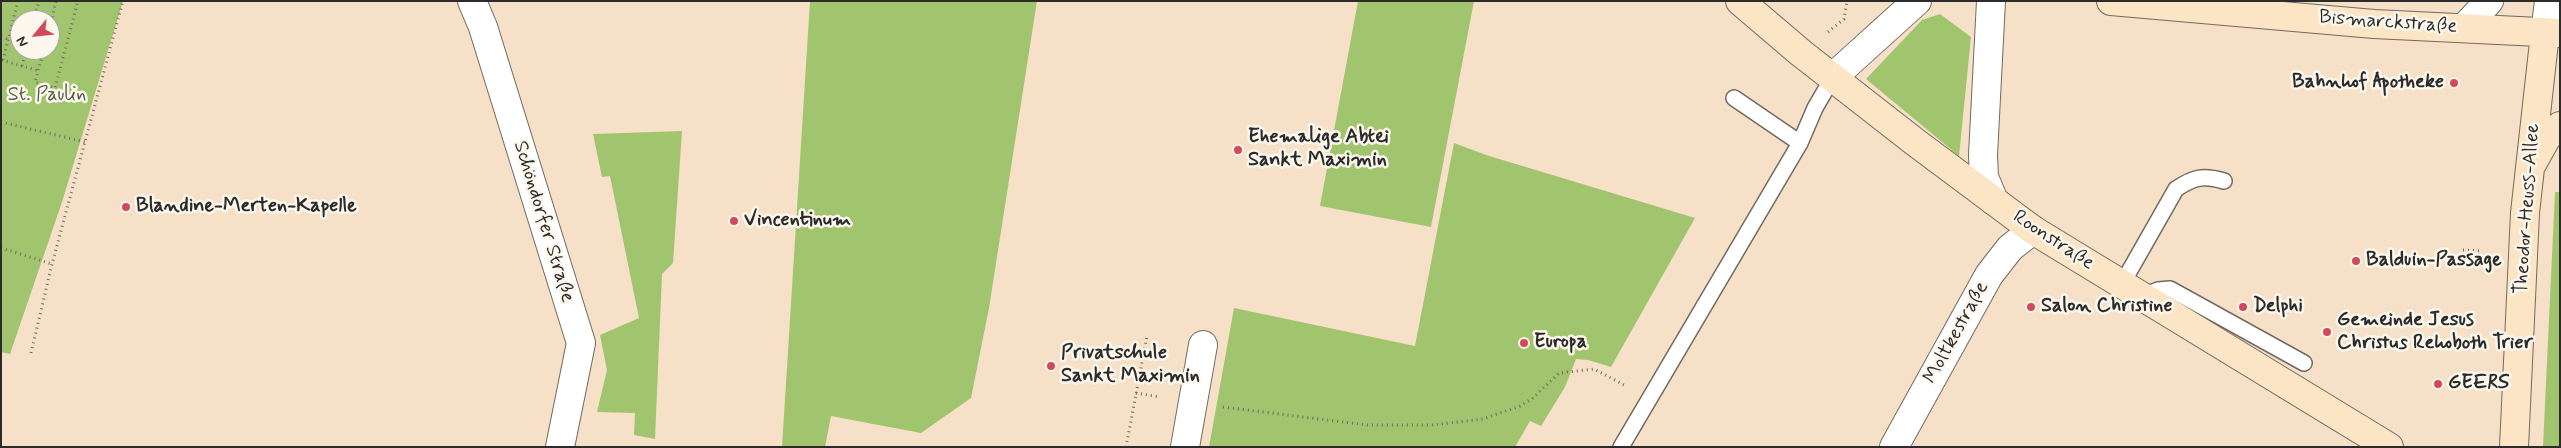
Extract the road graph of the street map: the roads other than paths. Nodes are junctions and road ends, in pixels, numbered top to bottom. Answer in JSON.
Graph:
{"nodes":[{"id":1,"x":472,"y":1,"type":"edge"},
{"id":2,"x":1740,"y":1,"type":"edge"},
{"id":3,"x":1917,"y":1,"type":"edge"},
{"id":4,"x":1991,"y":1,"type":"edge"},
{"id":5,"x":2111,"y":1,"type":"edge"},
{"id":6,"x":2489,"y":1,"type":"edge"},
{"id":7,"x":2549,"y":1,"type":"edge"},
{"id":8,"x":2464,"y":28,"type":"junction"},
{"id":9,"x":2555,"y":39,"type":"edge"},
{"id":10,"x":1833,"y":77,"type":"junction"},
{"id":11,"x":1734,"y":98,"type":"dead end"},
{"id":12,"x":2560,"y":126,"type":"edge"},
{"id":13,"x":1800,"y":143,"type":"junction"},
{"id":14,"x":2528,"y":172,"type":"junction"},
{"id":15,"x":2224,"y":181,"type":"dead end"},
{"id":16,"x":1994,"y":201,"type":"junction"},
{"id":17,"x":2033,"y":230,"type":"junction"},
{"id":18,"x":2132,"y":290,"type":"junction"},
{"id":19,"x":1203,"y":345,"type":"dead end"},
{"id":20,"x":2304,"y":364,"type":"dead end"},
{"id":21,"x":560,"y":447,"type":"edge"},
{"id":22,"x":1185,"y":447,"type":"edge"},
{"id":23,"x":1621,"y":447,"type":"edge"},
{"id":24,"x":1894,"y":447,"type":"edge"},
{"id":25,"x":2389,"y":447,"type":"edge"},
{"id":26,"x":2514,"y":447,"type":"edge"}],
"edges":[{"from":1,"to":21,"type":"street","name":"Schöndorfer Straße"},
{"from":2,"to":10,"type":"main road","name":"Roonstraße"},
{"from":3,"to":10,"type":"street"},
{"from":4,"to":16,"type":"street"},
{"from":5,"to":8,"type":"main road","name":"Bismarckstraße"},
{"from":6,"to":8,"type":"street"},
{"from":7,"to":9,"type":"street"},
{"from":8,"to":9,"type":"main road","name":"Bismarckstraße"},
{"from":9,"to":14,"type":"main road","name":"Theodor-Heuss-Allee"},
{"from":10,"to":13,"type":"lane"},
{"from":10,"to":16,"type":"main road","name":"Roonstraße"},
{"from":11,"to":13,"type":"lane"},
{"from":12,"to":14,"type":"main road"},
{"from":13,"to":23,"type":"lane"},
{"from":14,"to":26,"type":"main road","name":"Theodor-Heuss-Allee"},
{"from":15,"to":18,"type":"lane"},
{"from":16,"to":17,"type":"main road","name":"Roonstraße"},
{"from":17,"to":18,"type":"main road","name":"Roonstraße"},
{"from":17,"to":24,"type":"street","name":"Moltkestraße"},
{"from":18,"to":20,"type":"lane"},
{"from":18,"to":25,"type":"main road","name":"Roonstraße"},
{"from":19,"to":22,"type":"street"}]}
